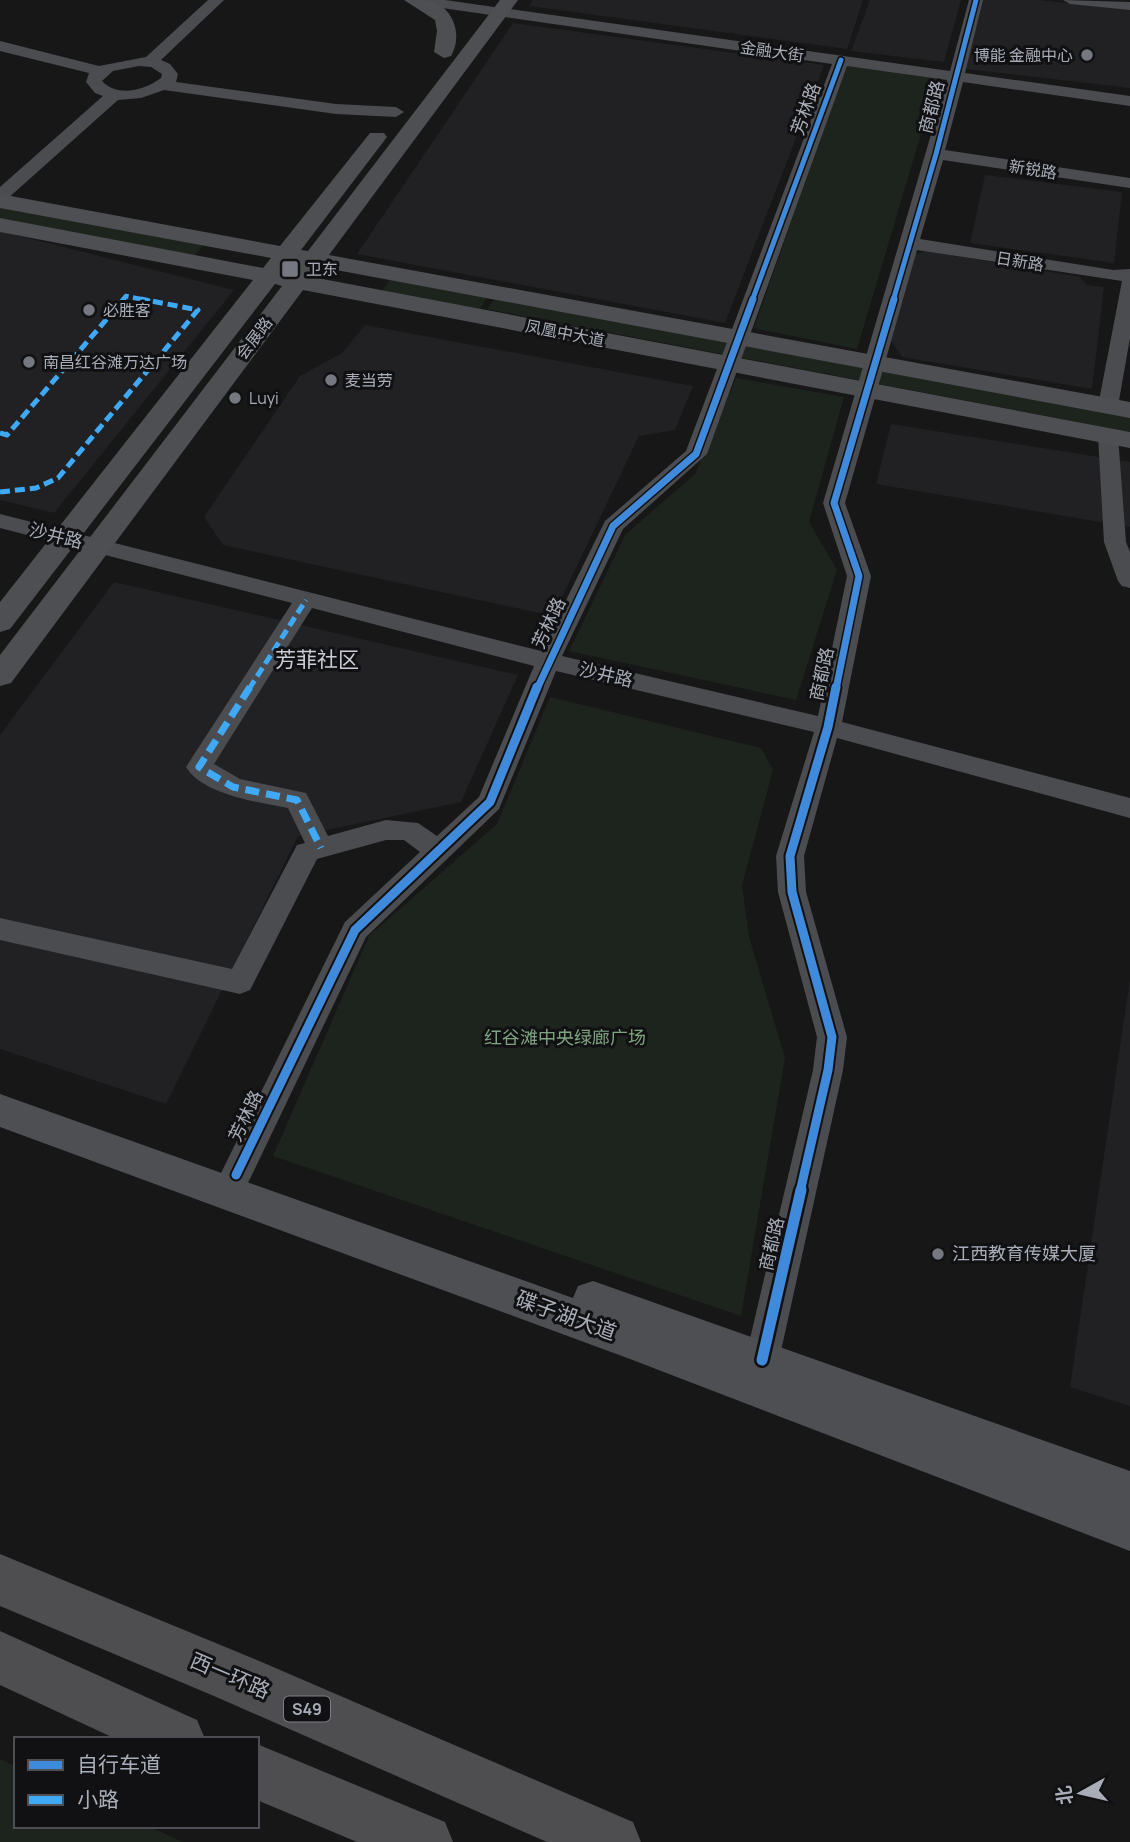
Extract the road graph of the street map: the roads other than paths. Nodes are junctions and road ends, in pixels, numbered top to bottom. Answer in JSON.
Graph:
{"nodes":[{"id":1,"x":217,"y":0,"type":"edge"},
{"id":2,"x":414,"y":0,"type":"edge"},
{"id":3,"x":455,"y":0,"type":"edge"},
{"id":4,"x":976,"y":0,"type":"edge"},
{"id":5,"x":1070,"y":0,"type":"edge"},
{"id":6,"x":1106,"y":0,"type":"edge"},
{"id":7,"x":1130,"y":4,"type":"edge"},
{"id":8,"x":493,"y":5,"type":"edge"},
{"id":9,"x":0,"y":46,"type":"edge"},
{"id":10,"x":444,"y":52,"type":"junction"},
{"id":11,"x":841,"y":60,"type":"junction"},
{"id":12,"x":149,"y":62,"type":"junction"},
{"id":13,"x":100,"y":71,"type":"junction"},
{"id":14,"x":957,"y":73,"type":"junction"},
{"id":15,"x":163,"y":86,"type":"junction"},
{"id":16,"x":1130,"y":93,"type":"edge"},
{"id":17,"x":115,"y":94,"type":"junction"},
{"id":18,"x":1130,"y":101,"type":"edge"},
{"id":19,"x":396,"y":112,"type":"junction"},
{"id":20,"x":936,"y":154,"type":"junction"},
{"id":21,"x":1130,"y":183,"type":"edge"},
{"id":22,"x":0,"y":198,"type":"edge"},
{"id":23,"x":326,"y":201,"type":"junction"},
{"id":24,"x":343,"y":220,"type":"junction"},
{"id":25,"x":0,"y":225,"type":"edge"},
{"id":26,"x":143,"y":227,"type":"junction"},
{"id":27,"x":909,"y":243,"type":"junction"},
{"id":28,"x":286,"y":253,"type":"junction"},
{"id":29,"x":148,"y":255,"type":"junction"},
{"id":30,"x":315,"y":258,"type":"junction"},
{"id":31,"x":388,"y":272,"type":"junction"},
{"id":32,"x":1130,"y":275,"type":"edge"},
{"id":33,"x":267,"y":276,"type":"junction"},
{"id":34,"x":296,"y":282,"type":"junction"},
{"id":35,"x":1130,"y":283,"type":"edge"},
{"id":36,"x":509,"y":294,"type":"junction"},
{"id":37,"x":416,"y":305,"type":"junction"},
{"id":38,"x":499,"y":320,"type":"junction"},
{"id":39,"x":259,"y":331,"type":"junction"},
{"id":40,"x":739,"y":337,"type":"junction"},
{"id":41,"x":217,"y":342,"type":"junction"},
{"id":42,"x":874,"y":362,"type":"junction"},
{"id":43,"x":729,"y":364,"type":"junction"},
{"id":44,"x":866,"y":390,"type":"junction"},
{"id":45,"x":1119,"y":408,"type":"edge"},
{"id":46,"x":1119,"y":438,"type":"edge"},
{"id":47,"x":0,"y":522,"type":"edge"},
{"id":48,"x":63,"y":538,"type":"junction"},
{"id":49,"x":97,"y":547,"type":"junction"},
{"id":50,"x":1130,"y":581,"type":"edge"},
{"id":51,"x":306,"y":600,"type":"junction"},
{"id":52,"x":0,"y":622,"type":"edge"},
{"id":53,"x":548,"y":661,"type":"junction"},
{"id":54,"x":0,"y":676,"type":"edge"},
{"id":55,"x":828,"y":727,"type":"junction"},
{"id":56,"x":1130,"y":808,"type":"edge"},
{"id":57,"x":321,"y":848,"type":"junction"},
{"id":58,"x":439,"y":851,"type":"junction"},
{"id":59,"x":0,"y":929,"type":"edge"},
{"id":60,"x":0,"y":1087,"type":"edge"},
{"id":61,"x":0,"y":1110,"type":"edge"},
{"id":62,"x":236,"y":1175,"type":"junction"},
{"id":63,"x":762,"y":1360,"type":"junction"},
{"id":64,"x":1130,"y":1494,"type":"edge"},
{"id":65,"x":1130,"y":1528,"type":"edge"},
{"id":66,"x":0,"y":1580,"type":"edge"},
{"id":67,"x":0,"y":1658,"type":"edge"},
{"id":68,"x":174,"y":1737,"type":"edge"},
{"id":69,"x":259,"y":1773,"type":"edge"},
{"id":70,"x":425,"y":1842,"type":"edge"},
{"id":71,"x":613,"y":1842,"type":"edge"}],
"edges":[{"from":1,"to":12,"type":"street"},
{"from":2,"to":8,"type":"street","name":"金融大街"},
{"from":2,"to":10,"type":"main road"},
{"from":3,"to":8,"type":"street","name":"金融大街"},
{"from":4,"to":14,"type":"street","name":"商都路"},
{"from":5,"to":7,"type":"street"},
{"from":6,"to":7,"type":"street"},
{"from":8,"to":10,"type":"main road","name":"会展路"},
{"from":8,"to":11,"type":"street","name":"金融大街"},
{"from":8,"to":14,"type":"street","name":"金融大街"},
{"from":8,"to":24,"type":"main road","name":"会展路"},
{"from":9,"to":13,"type":"street"},
{"from":10,"to":19,"type":"main road","name":"会展路"},
{"from":11,"to":14,"type":"street","name":"金融大街"},
{"from":11,"to":40,"type":"street","name":"芳林路"},
{"from":12,"to":13,"type":"street"},
{"from":12,"to":15,"type":"street"},
{"from":13,"to":17,"type":"street"},
{"from":14,"to":16,"type":"street","name":"金融大街"},
{"from":14,"to":18,"type":"street","name":"金融大街"},
{"from":14,"to":20,"type":"street","name":"商都路"},
{"from":15,"to":17,"type":"street"},
{"from":15,"to":19,"type":"street"},
{"from":17,"to":22,"type":"street"},
{"from":19,"to":23,"type":"main road","name":"会展路"},
{"from":20,"to":21,"type":"street","name":"新锐路"},
{"from":20,"to":27,"type":"street","name":"商都路"},
{"from":22,"to":26,"type":"main road","name":"凤凰中大道"},
{"from":23,"to":26,"type":"main road"},
{"from":23,"to":28,"type":"main road","name":"会展路"},
{"from":24,"to":30,"type":"main road","name":"会展路"},
{"from":24,"to":31,"type":"main road"},
{"from":25,"to":29,"type":"main road","name":"凤凰中大道"},
{"from":26,"to":28,"type":"main road","name":"凤凰中大道"},
{"from":27,"to":32,"type":"street","name":"日新路"},
{"from":27,"to":42,"type":"street","name":"商都路"},
{"from":28,"to":30,"type":"main road","name":"凤凰中大道"},
{"from":28,"to":33,"type":"main road","name":"会展路"},
{"from":29,"to":33,"type":"main road","name":"凤凰中大道"},
{"from":29,"to":41,"type":"main road"},
{"from":30,"to":31,"type":"main road","name":"凤凰中大道"},
{"from":30,"to":34,"type":"main road","name":"会展路"},
{"from":31,"to":36,"type":"main road","name":"凤凰中大道"},
{"from":33,"to":34,"type":"main road","name":"凤凰中大道"},
{"from":33,"to":41,"type":"main road","name":"会展路"},
{"from":34,"to":37,"type":"main road","name":"凤凰中大道"},
{"from":34,"to":39,"type":"main road","name":"会展路"},
{"from":35,"to":45,"type":"street"},
{"from":36,"to":38,"type":"main road"},
{"from":36,"to":40,"type":"main road","name":"凤凰中大道"},
{"from":37,"to":38,"type":"main road","name":"凤凰中大道"},
{"from":37,"to":39,"type":"main road"},
{"from":38,"to":43,"type":"main road","name":"凤凰中大道"},
{"from":39,"to":49,"type":"main road","name":"会展路"},
{"from":40,"to":42,"type":"main road","name":"凤凰中大道"},
{"from":40,"to":43,"type":"street","name":"芳林路"},
{"from":41,"to":48,"type":"main road","name":"会展路"},
{"from":42,"to":44,"type":"street","name":"商都路"},
{"from":42,"to":45,"type":"main road","name":"凤凰中大道"},
{"from":43,"to":44,"type":"main road","name":"凤凰中大道"},
{"from":43,"to":53,"type":"street","name":"芳林路"},
{"from":44,"to":46,"type":"main road","name":"凤凰中大道"},
{"from":44,"to":55,"type":"street","name":"商都路"},
{"from":46,"to":50,"type":"street"},
{"from":47,"to":48,"type":"street","name":"沙井路"},
{"from":48,"to":49,"type":"street","name":"沙井路"},
{"from":48,"to":52,"type":"main road","name":"会展路"},
{"from":49,"to":51,"type":"street","name":"沙井路"},
{"from":49,"to":54,"type":"main road","name":"会展路"},
{"from":51,"to":53,"type":"street","name":"沙井路"},
{"from":51,"to":57,"type":"street"},
{"from":53,"to":55,"type":"street","name":"沙井路"},
{"from":53,"to":58,"type":"street","name":"芳林路"},
{"from":55,"to":56,"type":"street","name":"沙井路"},
{"from":55,"to":63,"type":"street","name":"商都路"},
{"from":57,"to":58,"type":"street"},
{"from":57,"to":59,"type":"street"},
{"from":58,"to":62,"type":"street","name":"芳林路"},
{"from":60,"to":62,"type":"main road","name":"碟子湖大道"},
{"from":61,"to":65,"type":"main road","name":"碟子湖大道"},
{"from":62,"to":63,"type":"main road","name":"碟子湖大道"},
{"from":63,"to":64,"type":"main road","name":"碟子湖大道"},
{"from":66,"to":71,"type":"highway","name":"西一环路","number":"S49"},
{"from":67,"to":68,"type":"highway"},
{"from":69,"to":70,"type":"highway"}]}
